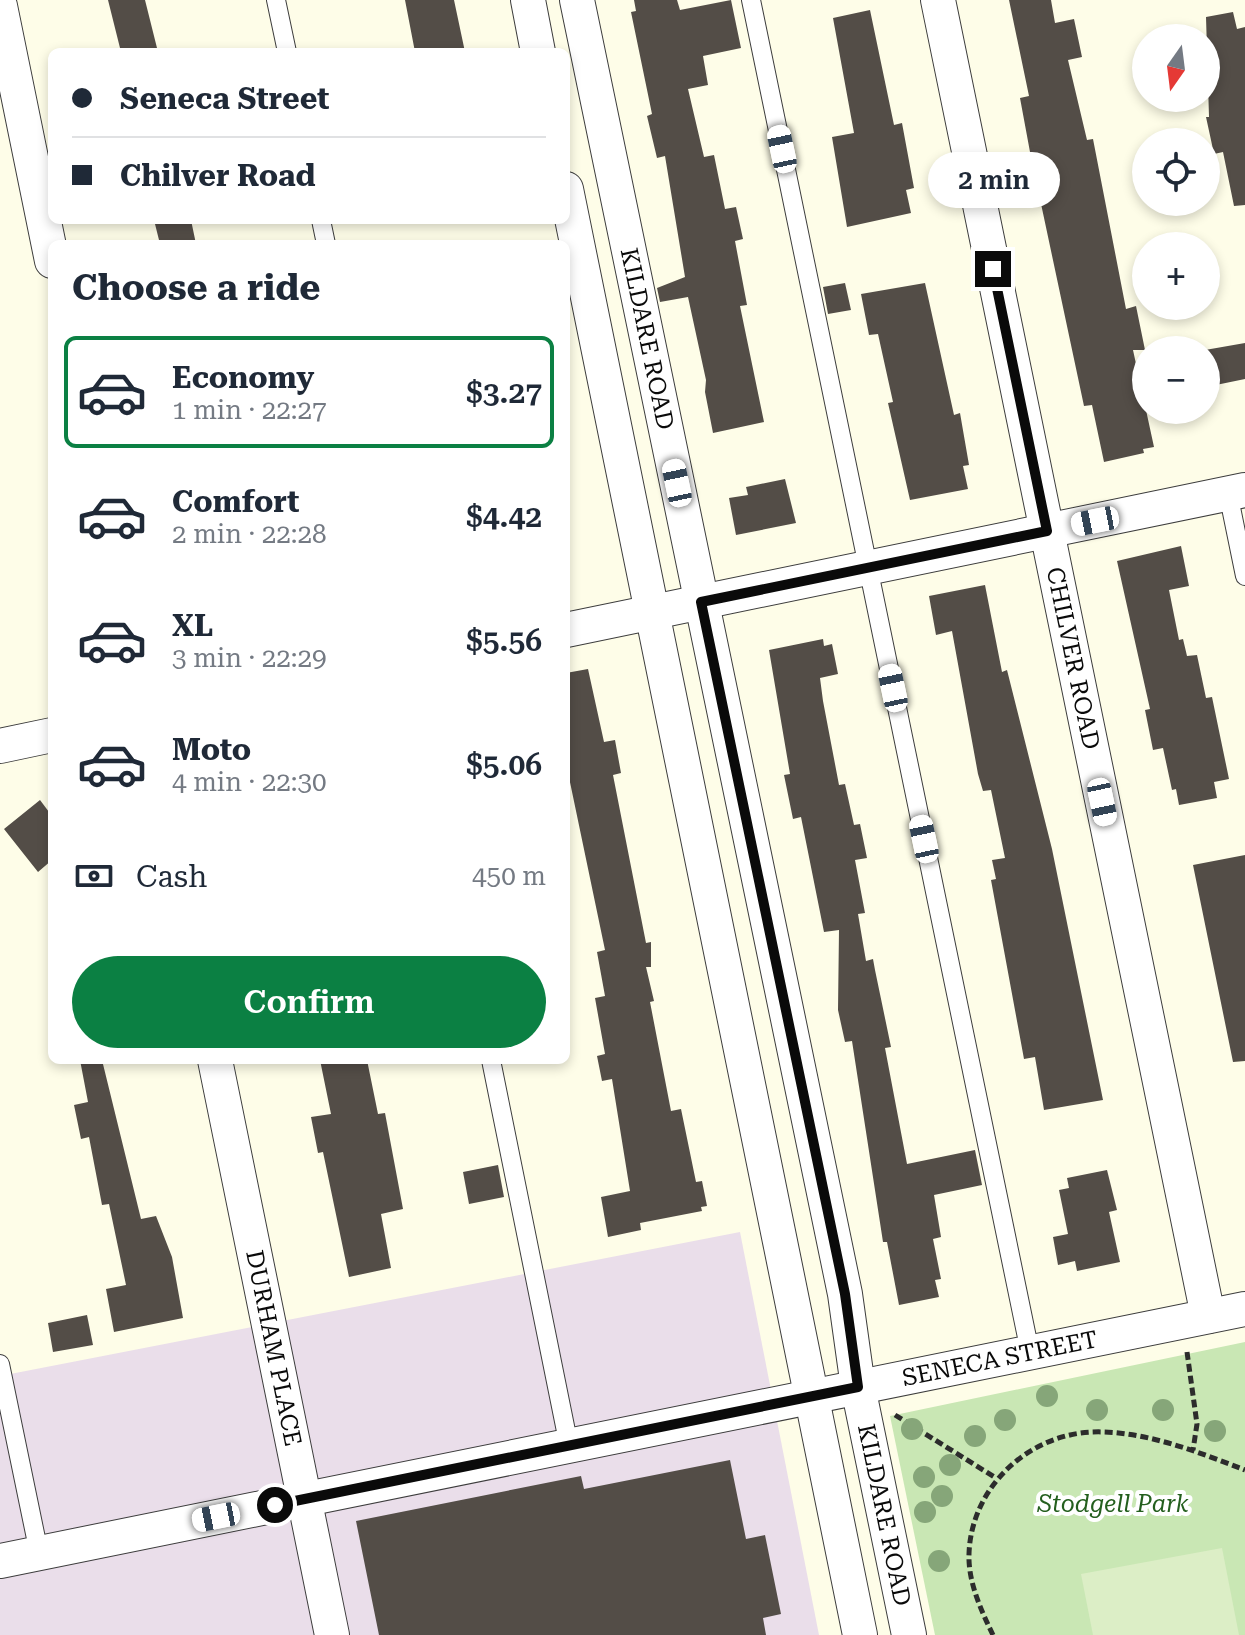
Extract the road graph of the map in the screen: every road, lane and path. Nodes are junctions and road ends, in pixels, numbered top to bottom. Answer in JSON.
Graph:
{"nodes":[{"id":1,"x":276,"y":0,"type":"edge"},
{"id":2,"x":528,"y":0,"type":"edge"},
{"id":3,"x":577,"y":0,"type":"edge"},
{"id":4,"x":751,"y":0,"type":"edge"},
{"id":5,"x":938,"y":0,"type":"edge"},
{"id":6,"x":0,"y":6,"type":"edge"},
{"id":7,"x":286,"y":48,"type":"edge"},
{"id":8,"x":537,"y":48,"type":"edge"},
{"id":9,"x":570,"y":209,"type":"edge"},
{"id":10,"x":622,"y":217,"type":"junction"},
{"id":11,"x":574,"y":229,"type":"junction"},
{"id":12,"x":48,"y":241,"type":"edge"},
{"id":13,"x":1237,"y":492,"type":"edge"},
{"id":14,"x":1047,"y":531,"type":"junction"},
{"id":15,"x":868,"y":567,"type":"junction"},
{"id":16,"x":1245,"y":576,"type":"edge"},
{"id":17,"x":701,"y":602,"type":"junction"},
{"id":18,"x":652,"y":612,"type":"junction"},
{"id":19,"x":570,"y":629,"type":"edge"},
{"id":20,"x":48,"y":736,"type":"edge"},
{"id":21,"x":0,"y":746,"type":"edge"},
{"id":22,"x":216,"y":1064,"type":"edge"},
{"id":23,"x":492,"y":1064,"type":"edge"},
{"id":24,"x":1245,"y":1309,"type":"edge"},
{"id":25,"x":1196,"y":1328,"type":"junction"},
{"id":26,"x":1030,"y":1352,"type":"junction"},
{"id":27,"x":0,"y":1364,"type":"edge"},
{"id":28,"x":858,"y":1387,"type":"junction"},
{"id":29,"x":811,"y":1397,"type":"junction"},
{"id":30,"x":892,"y":1413,"type":"dead end"},
{"id":31,"x":569,"y":1446,"type":"junction"},
{"id":32,"x":1193,"y":1450,"type":"junction"},
{"id":33,"x":1245,"y":1470,"type":"edge"},
{"id":34,"x":996,"y":1478,"type":"junction"},
{"id":35,"x":304,"y":1499,"type":"junction"},
{"id":36,"x":39,"y":1553,"type":"junction"},
{"id":37,"x":0,"y":1561,"type":"edge"},
{"id":38,"x":332,"y":1635,"type":"edge"},
{"id":39,"x":860,"y":1635,"type":"edge"},
{"id":40,"x":909,"y":1635,"type":"edge"},
{"id":41,"x":993,"y":1635,"type":"edge"}],
"edges":[{"from":1,"to":7,"type":"lane"},
{"from":2,"to":8,"type":"street"},
{"from":3,"to":10,"type":"street","name":"KILDARE ROAD"},
{"from":4,"to":15,"type":"lane"},
{"from":5,"to":14,"type":"street","name":"CHILVER ROAD"},
{"from":6,"to":12,"type":"street"},
{"from":9,"to":11,"type":"street","name":"KILDARE ROAD"},
{"from":10,"to":11,"type":"street","name":"KILDARE ROAD"},
{"from":10,"to":17,"type":"street","name":"KILDARE ROAD"},
{"from":11,"to":18,"type":"street","name":"KILDARE ROAD"},
{"from":13,"to":14,"type":"street"},
{"from":13,"to":16,"type":"lane"},
{"from":14,"to":15,"type":"street"},
{"from":14,"to":25,"type":"street","name":"CHILVER ROAD"},
{"from":15,"to":17,"type":"street"},
{"from":15,"to":26,"type":"lane"},
{"from":17,"to":18,"type":"street"},
{"from":17,"to":28,"type":"street","name":"KILDARE ROAD"},
{"from":18,"to":19,"type":"street"},
{"from":18,"to":29,"type":"street","name":"KILDARE ROAD"},
{"from":20,"to":21,"type":"street"},
{"from":22,"to":35,"type":"street","name":"DURHAM PLACE"},
{"from":23,"to":31,"type":"lane"},
{"from":24,"to":25,"type":"street","name":"SENECA STREET"},
{"from":25,"to":26,"type":"street","name":"SENECA STREET"},
{"from":25,"to":32,"type":"path"},
{"from":26,"to":28,"type":"street","name":"SENECA STREET"},
{"from":27,"to":36,"type":"lane"},
{"from":28,"to":29,"type":"street","name":"SENECA STREET"},
{"from":28,"to":40,"type":"street","name":"KILDARE ROAD"},
{"from":29,"to":31,"type":"street","name":"SENECA STREET"},
{"from":29,"to":39,"type":"street","name":"KILDARE ROAD"},
{"from":30,"to":34,"type":"path"},
{"from":31,"to":35,"type":"street","name":"SENECA STREET"},
{"from":32,"to":33,"type":"path"},
{"from":32,"to":34,"type":"path"},
{"from":34,"to":41,"type":"path"},
{"from":35,"to":36,"type":"street","name":"SENECA STREET"},
{"from":35,"to":38,"type":"street","name":"DURHAM PLACE"},
{"from":36,"to":37,"type":"street","name":"SENECA STREET"}]}
